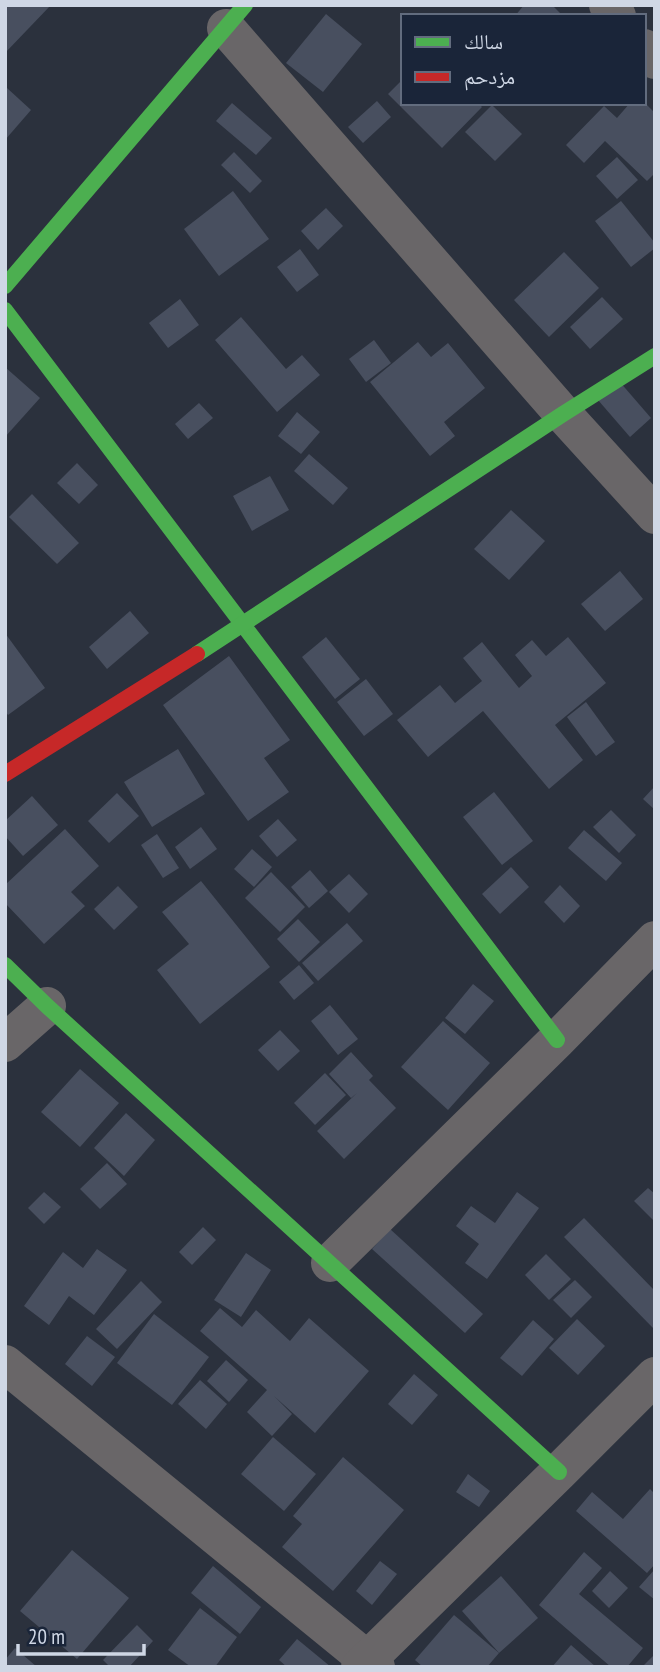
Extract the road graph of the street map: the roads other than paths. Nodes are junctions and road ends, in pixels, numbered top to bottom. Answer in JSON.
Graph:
{"nodes":[{"id":1,"x":235,"y":16,"type":"edge"},
{"id":2,"x":5,"y":286,"type":"edge"},
{"id":3,"x":5,"y":310,"type":"edge"},
{"id":4,"x":655,"y":356,"type":"edge"},
{"id":5,"x":563,"y":414,"type":"junction"},
{"id":6,"x":655,"y":515,"type":"edge"},
{"id":7,"x":243,"y":625,"type":"junction"},
{"id":8,"x":5,"y":774,"type":"edge"},
{"id":9,"x":655,"y":940,"type":"edge"},
{"id":10,"x":5,"y":965,"type":"edge"},
{"id":11,"x":47,"y":1006,"type":"junction"},
{"id":12,"x":557,"y":1040,"type":"junction"},
{"id":13,"x":5,"y":1043,"type":"edge"},
{"id":14,"x":330,"y":1263,"type":"junction"},
{"id":15,"x":5,"y":1364,"type":"edge"},
{"id":16,"x":655,"y":1376,"type":"edge"},
{"id":17,"x":559,"y":1472,"type":"junction"},
{"id":18,"x":368,"y":1664,"type":"edge"}],
"edges":[{"from":1,"to":2,"type":"street"},
{"from":1,"to":5,"type":"street"},
{"from":3,"to":7,"type":"street"},
{"from":4,"to":5,"type":"street"},
{"from":5,"to":6,"type":"street"},
{"from":5,"to":7,"type":"street"},
{"from":7,"to":8,"type":"street"},
{"from":7,"to":12,"type":"street"},
{"from":9,"to":12,"type":"street"},
{"from":10,"to":11,"type":"street"},
{"from":11,"to":13,"type":"street"},
{"from":11,"to":14,"type":"street"},
{"from":12,"to":14,"type":"street"},
{"from":14,"to":17,"type":"street"},
{"from":15,"to":18,"type":"street"},
{"from":16,"to":17,"type":"street"},
{"from":17,"to":18,"type":"street"}]}
